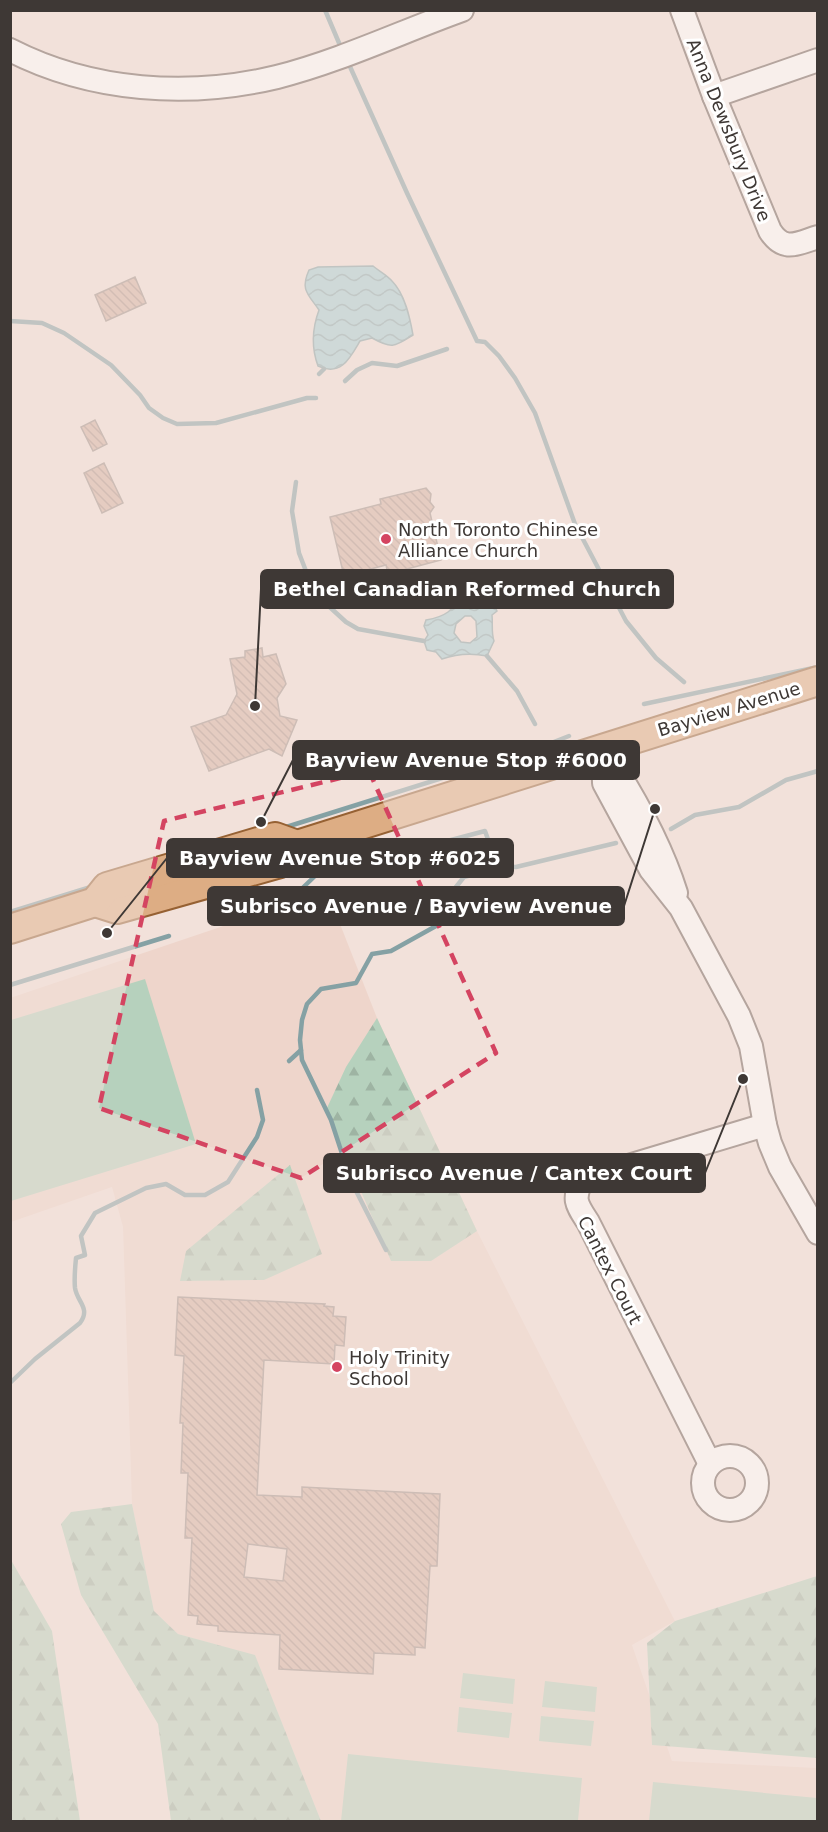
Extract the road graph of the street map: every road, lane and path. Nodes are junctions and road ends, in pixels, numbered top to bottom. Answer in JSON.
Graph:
{"nodes":[{"id":1,"x":462,"y":10,"type":"edge"},
{"id":2,"x":682,"y":10,"type":"edge"},
{"id":3,"x":426,"y":16,"type":"edge"},
{"id":4,"x":10,"y":50,"type":"edge"},
{"id":5,"x":818,"y":60,"type":"edge"},
{"id":6,"x":714,"y":96,"type":"junction"},
{"id":7,"x":818,"y":237,"type":"edge"},
{"id":8,"x":818,"y":681,"type":"edge"},
{"id":9,"x":603,"y":748,"type":"junction"},
{"id":10,"x":10,"y":929,"type":"edge"},
{"id":11,"x":765,"y":1125,"type":"junction"},
{"id":12,"x":818,"y":1233,"type":"edge"},
{"id":13,"x":710,"y":1464,"type":"dead end"}],
"edges":[{"from":1,"to":3,"type":"street"},
{"from":2,"to":6,"type":"street","name":"Anna Dewsbury Drive"},
{"from":3,"to":4,"type":"street"},
{"from":5,"to":6,"type":"street"},
{"from":6,"to":7,"type":"street","name":"Anna Dewsbury Drive"},
{"from":8,"to":9,"type":"main road","name":"Bayview Avenue"},
{"from":9,"to":10,"type":"main road","name":"Bayview Avenue"},
{"from":9,"to":11,"type":"street"},
{"from":11,"to":12,"type":"street"},
{"from":11,"to":13,"type":"street","name":"Cantex Court"}]}
